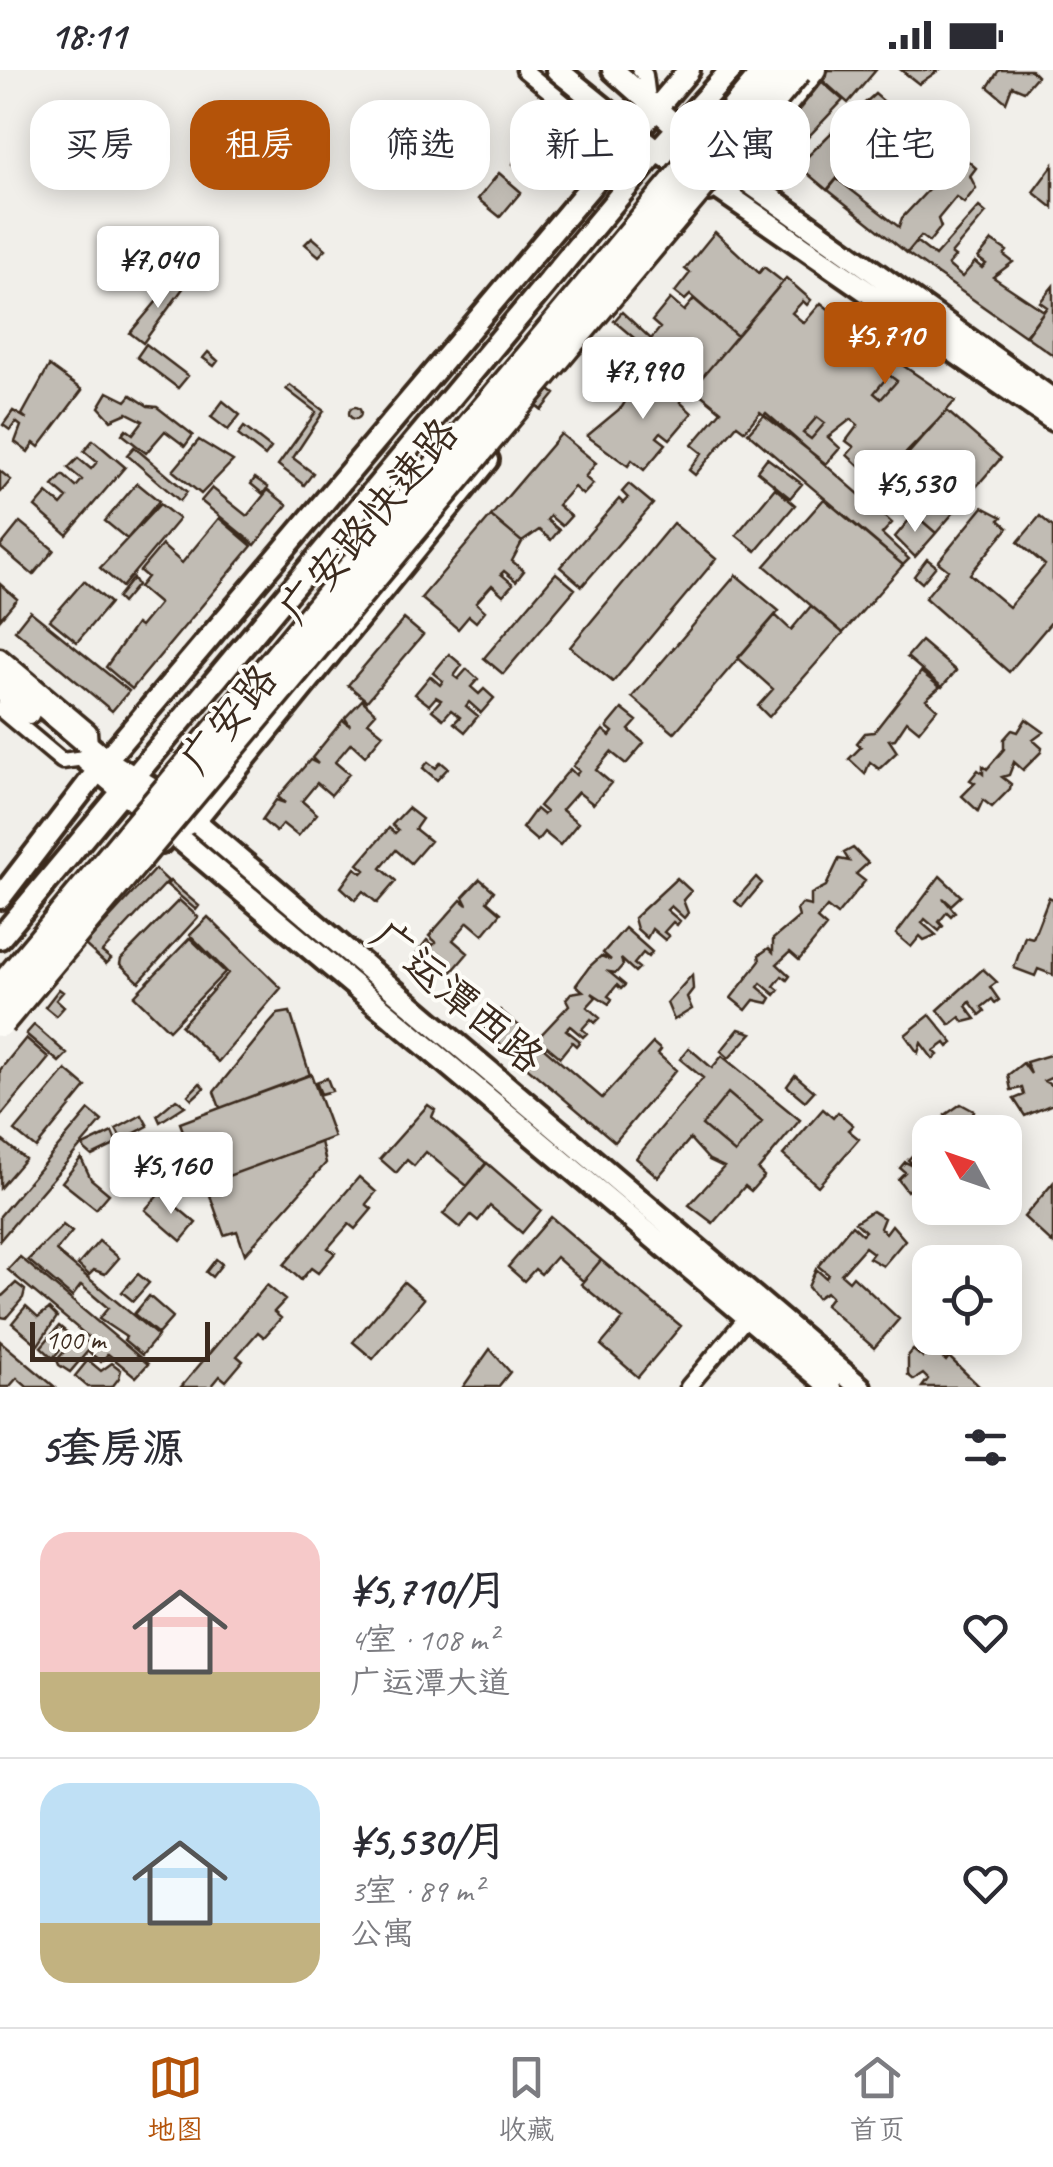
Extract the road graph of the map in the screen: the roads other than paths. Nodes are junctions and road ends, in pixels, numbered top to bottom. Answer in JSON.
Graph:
{"nodes":[{"id":1,"x":524,"y":70,"type":"edge"},
{"id":2,"x":557,"y":70,"type":"edge"},
{"id":3,"x":613,"y":70,"type":"edge"},
{"id":4,"x":640,"y":70,"type":"edge"},
{"id":5,"x":688,"y":70,"type":"edge"},
{"id":6,"x":731,"y":70,"type":"edge"},
{"id":7,"x":758,"y":70,"type":"edge"},
{"id":8,"x":769,"y":70,"type":"edge"},
{"id":9,"x":797,"y":70,"type":"edge"},
{"id":10,"x":815,"y":70,"type":"edge"},
{"id":11,"x":560,"y":100,"type":"edge"},
{"id":12,"x":593,"y":100,"type":"edge"},
{"id":13,"x":704,"y":100,"type":"edge"},
{"id":14,"x":734,"y":100,"type":"edge"},
{"id":15,"x":790,"y":100,"type":"edge"},
{"id":16,"x":653,"y":103,"type":"junction"},
{"id":17,"x":650,"y":106,"type":"edge"},
{"id":18,"x":670,"y":117,"type":"edge"},
{"id":19,"x":670,"y":136,"type":"edge"},
{"id":20,"x":650,"y":146,"type":"edge"},
{"id":21,"x":656,"y":151,"type":"junction"},
{"id":22,"x":670,"y":161,"type":"edge"},
{"id":23,"x":670,"y":180,"type":"edge"},
{"id":24,"x":581,"y":190,"type":"edge"},
{"id":25,"x":709,"y":190,"type":"edge"},
{"id":26,"x":720,"y":190,"type":"edge"},
{"id":27,"x":761,"y":190,"type":"edge"},
{"id":28,"x":541,"y":241,"type":"junction"},
{"id":29,"x":474,"y":369,"type":"junction"},
{"id":30,"x":1053,"y":400,"type":"edge"},
{"id":31,"x":1053,"y":420,"type":"edge"},
{"id":32,"x":0,"y":656,"type":"edge"},
{"id":33,"x":0,"y":670,"type":"edge"},
{"id":34,"x":0,"y":688,"type":"edge"},
{"id":35,"x":0,"y":709,"type":"edge"},
{"id":36,"x":95,"y":759,"type":"junction"},
{"id":37,"x":126,"y":784,"type":"junction"},
{"id":38,"x":168,"y":798,"type":"junction"},
{"id":39,"x":153,"y":816,"type":"junction"},
{"id":40,"x":195,"y":820,"type":"junction"},
{"id":41,"x":171,"y":832,"type":"junction"},
{"id":42,"x":0,"y":898,"type":"edge"},
{"id":43,"x":0,"y":938,"type":"edge"},
{"id":44,"x":0,"y":991,"type":"edge"},
{"id":45,"x":0,"y":1001,"type":"edge"},
{"id":46,"x":0,"y":1022,"type":"edge"},
{"id":47,"x":0,"y":1037,"type":"edge"},
{"id":48,"x":747,"y":1317,"type":"junction"},
{"id":49,"x":688,"y":1387,"type":"edge"},
{"id":50,"x":831,"y":1387,"type":"edge"},
{"id":51,"x":860,"y":1387,"type":"edge"}],
"edges":[{"from":1,"to":11,"type":"street"},
{"from":2,"to":12,"type":"main road"},
{"from":3,"to":16,"type":"main road"},
{"from":4,"to":16,"type":"street"},
{"from":5,"to":16,"type":"main road","name":"广安路"},
{"from":6,"to":13,"type":"main road"},
{"from":7,"to":14,"type":"main road"},
{"from":8,"to":44,"type":"highway","name":"广安路快速路","bridge":true},
{"from":9,"to":46,"type":"highway","name":"广安路快速路","bridge":true},
{"from":10,"to":15,"type":"main road","name":"广安路"},
{"from":16,"to":17,"type":"main road","name":"广安路"},
{"from":16,"to":18,"type":"main road"},
{"from":19,"to":21,"type":"main road"},
{"from":20,"to":21,"type":"main road"},
{"from":21,"to":22,"type":"main road"},
{"from":21,"to":29,"type":"main road"},
{"from":23,"to":38,"type":"main road"},
{"from":24,"to":28,"type":"main road","name":"广安路"},
{"from":25,"to":40,"type":"main road","name":"广安路"},
{"from":26,"to":31,"type":"main road"},
{"from":27,"to":30,"type":"main road"},
{"from":28,"to":29,"type":"main road"},
{"from":28,"to":36,"type":"main road","name":"广安路"},
{"from":29,"to":37,"type":"main road"},
{"from":32,"to":36,"type":"street"},
{"from":33,"to":36,"type":"main road","name":"广运潭西路"},
{"from":34,"to":36,"type":"main road","name":"广运潭西路"},
{"from":35,"to":36,"type":"street"},
{"from":36,"to":37,"type":"main road","name":"广运潭西路"},
{"from":36,"to":42,"type":"main road","name":"广安路"},
{"from":37,"to":38,"type":"main road","name":"广运潭西路"},
{"from":37,"to":39,"type":"main road","name":"广运潭西路"},
{"from":37,"to":43,"type":"main road"},
{"from":38,"to":39,"type":"main road"},
{"from":38,"to":40,"type":"main road","name":"广运潭西路"},
{"from":39,"to":41,"type":"main road","name":"广运潭西路"},
{"from":39,"to":45,"type":"main road"},
{"from":40,"to":41,"type":"main road","name":"广安路"},
{"from":40,"to":51,"type":"main road","name":"广运潭西路"},
{"from":41,"to":47,"type":"main road","name":"广安路"},
{"from":41,"to":48,"type":"main road","name":"广运潭西路"},
{"from":48,"to":49,"type":"street"},
{"from":48,"to":50,"type":"main road","name":"广运潭西路"}]}
